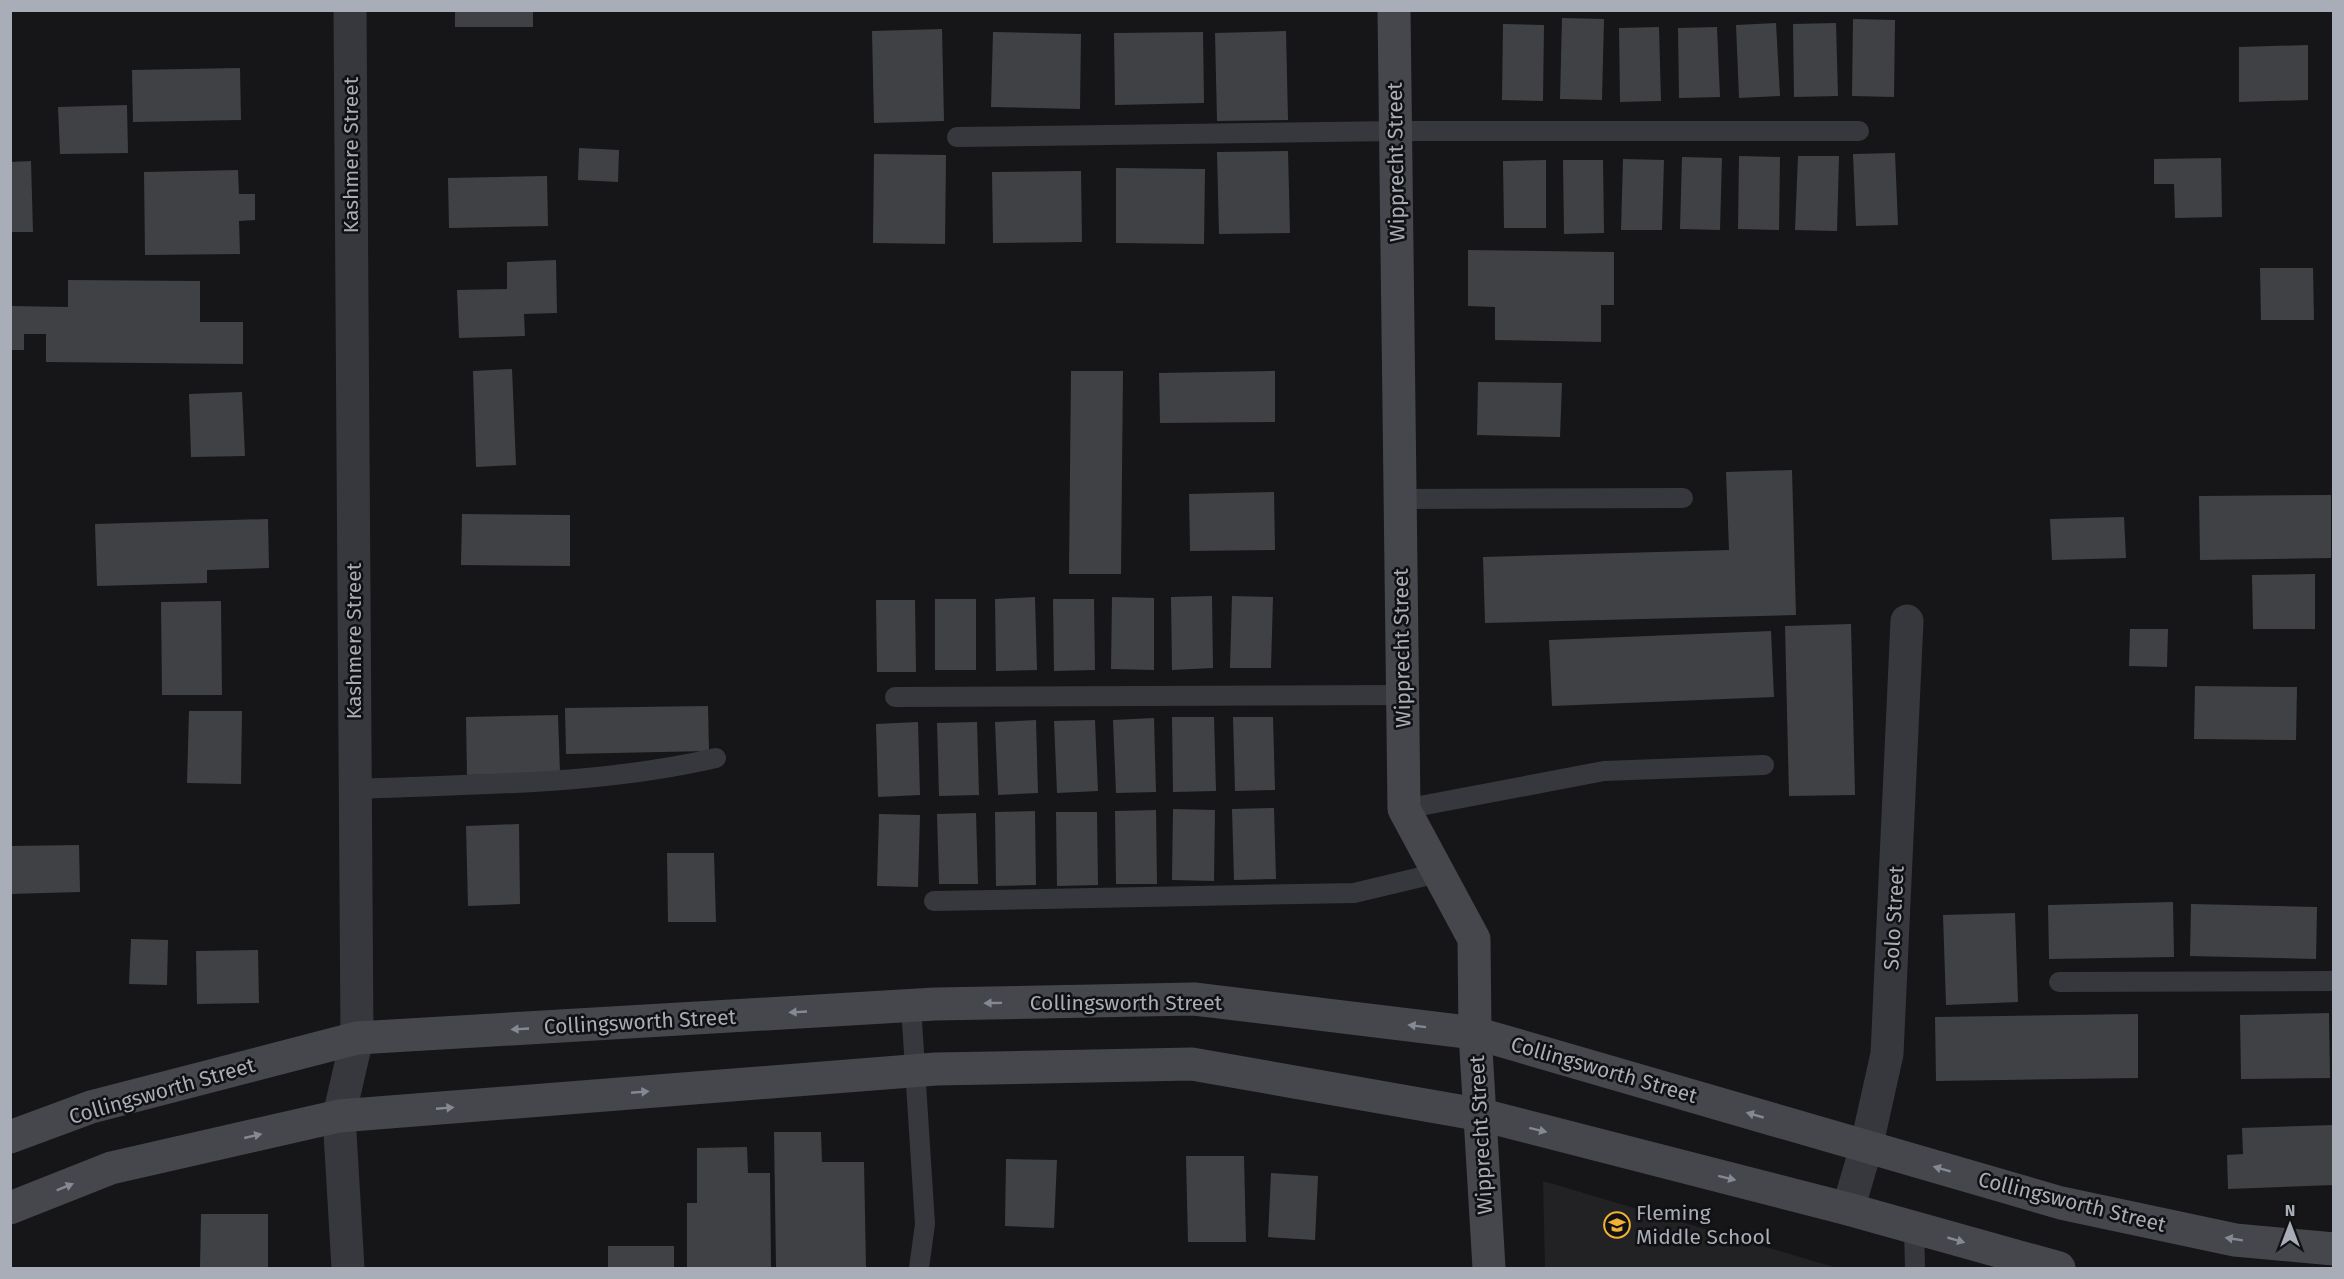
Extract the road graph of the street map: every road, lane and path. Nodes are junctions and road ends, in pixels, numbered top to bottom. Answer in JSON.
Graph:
{"nodes":[{"id":1,"x":350,"y":10,"type":"edge"},
{"id":2,"x":1394,"y":10,"type":"edge"},
{"id":3,"x":1396,"y":131,"type":"junction"},
{"id":4,"x":1859,"y":131,"type":"dead end"},
{"id":5,"x":957,"y":137,"type":"dead end"},
{"id":6,"x":1683,"y":498,"type":"dead end"},
{"id":7,"x":1399,"y":499,"type":"junction"},
{"id":8,"x":1907,"y":621,"type":"dead end"},
{"id":9,"x":1403,"y":695,"type":"junction"},
{"id":10,"x":895,"y":697,"type":"dead end"},
{"id":11,"x":716,"y":759,"type":"dead end"},
{"id":12,"x":1764,"y":765,"type":"dead end"},
{"id":13,"x":355,"y":789,"type":"junction"},
{"id":14,"x":1404,"y":809,"type":"junction"},
{"id":15,"x":1438,"y":873,"type":"junction"},
{"id":16,"x":934,"y":901,"type":"dead end"},
{"id":17,"x":2334,"y":981,"type":"edge"},
{"id":18,"x":2059,"y":982,"type":"dead end"},
{"id":19,"x":911,"y":1006,"type":"junction"},
{"id":20,"x":1475,"y":1033,"type":"junction"},
{"id":21,"x":357,"y":1038,"type":"junction"},
{"id":22,"x":916,"y":1070,"type":"junction"},
{"id":23,"x":1482,"y":1115,"type":"junction"},
{"id":24,"x":339,"y":1116,"type":"junction"},
{"id":25,"x":10,"y":1137,"type":"edge"},
{"id":26,"x":1866,"y":1148,"type":"junction"},
{"id":27,"x":10,"y":1208,"type":"edge"},
{"id":28,"x":1848,"y":1209,"type":"junction"},
{"id":29,"x":1914,"y":1228,"type":"junction"},
{"id":30,"x":2334,"y":1250,"type":"edge"},
{"id":31,"x":348,"y":1269,"type":"edge"},
{"id":32,"x":920,"y":1269,"type":"edge"},
{"id":33,"x":1489,"y":1269,"type":"edge"},
{"id":34,"x":1915,"y":1269,"type":"edge"},
{"id":35,"x":2059,"y":1269,"type":"edge"}],
"edges":[{"from":1,"to":13,"type":"street","name":"Kashmere Street"},
{"from":2,"to":3,"type":"main road","name":"Wipprecht Street"},
{"from":3,"to":4,"type":"lane"},
{"from":3,"to":5,"type":"lane"},
{"from":3,"to":7,"type":"main road","name":"Wipprecht Street"},
{"from":6,"to":7,"type":"lane"},
{"from":7,"to":9,"type":"main road","name":"Wipprecht Street"},
{"from":8,"to":26,"type":"street","name":"Solo Street"},
{"from":9,"to":10,"type":"lane"},
{"from":9,"to":14,"type":"main road","name":"Wipprecht Street"},
{"from":11,"to":13,"type":"lane"},
{"from":12,"to":14,"type":"lane"},
{"from":13,"to":21,"type":"street","name":"Kashmere Street"},
{"from":14,"to":15,"type":"main road","name":"Wipprecht Street"},
{"from":15,"to":16,"type":"lane"},
{"from":15,"to":20,"type":"main road","name":"Wipprecht Street"},
{"from":17,"to":18,"type":"lane"},
{"from":20,"to":19,"type":"main road","name":"Collingsworth Street","one_way":true},
{"from":19,"to":21,"type":"main road","name":"Collingsworth Street","one_way":true},
{"from":19,"to":22,"type":"lane"},
{"from":20,"to":23,"type":"main road","name":"Wipprecht Street"},
{"from":26,"to":20,"type":"main road","name":"Collingsworth Street","one_way":true},
{"from":21,"to":24,"type":"street","name":"Kashmere Street"},
{"from":21,"to":25,"type":"main road","name":"Collingsworth Street"},
{"from":22,"to":23,"type":"main road"},
{"from":24,"to":22,"type":"main road","one_way":true},
{"from":22,"to":32,"type":"lane"},
{"from":23,"to":28,"type":"main road","one_way":true},
{"from":23,"to":33,"type":"main road","name":"Wipprecht Street"},
{"from":27,"to":24,"type":"main road","one_way":true},
{"from":24,"to":31,"type":"street","name":"Kashmere Street"},
{"from":26,"to":28,"type":"street","name":"Solo Street"},
{"from":30,"to":26,"type":"main road","name":"Collingsworth Street","one_way":true},
{"from":28,"to":29,"type":"main road"},
{"from":29,"to":34,"type":"lane"},
{"from":29,"to":35,"type":"main road","one_way":true}]}
